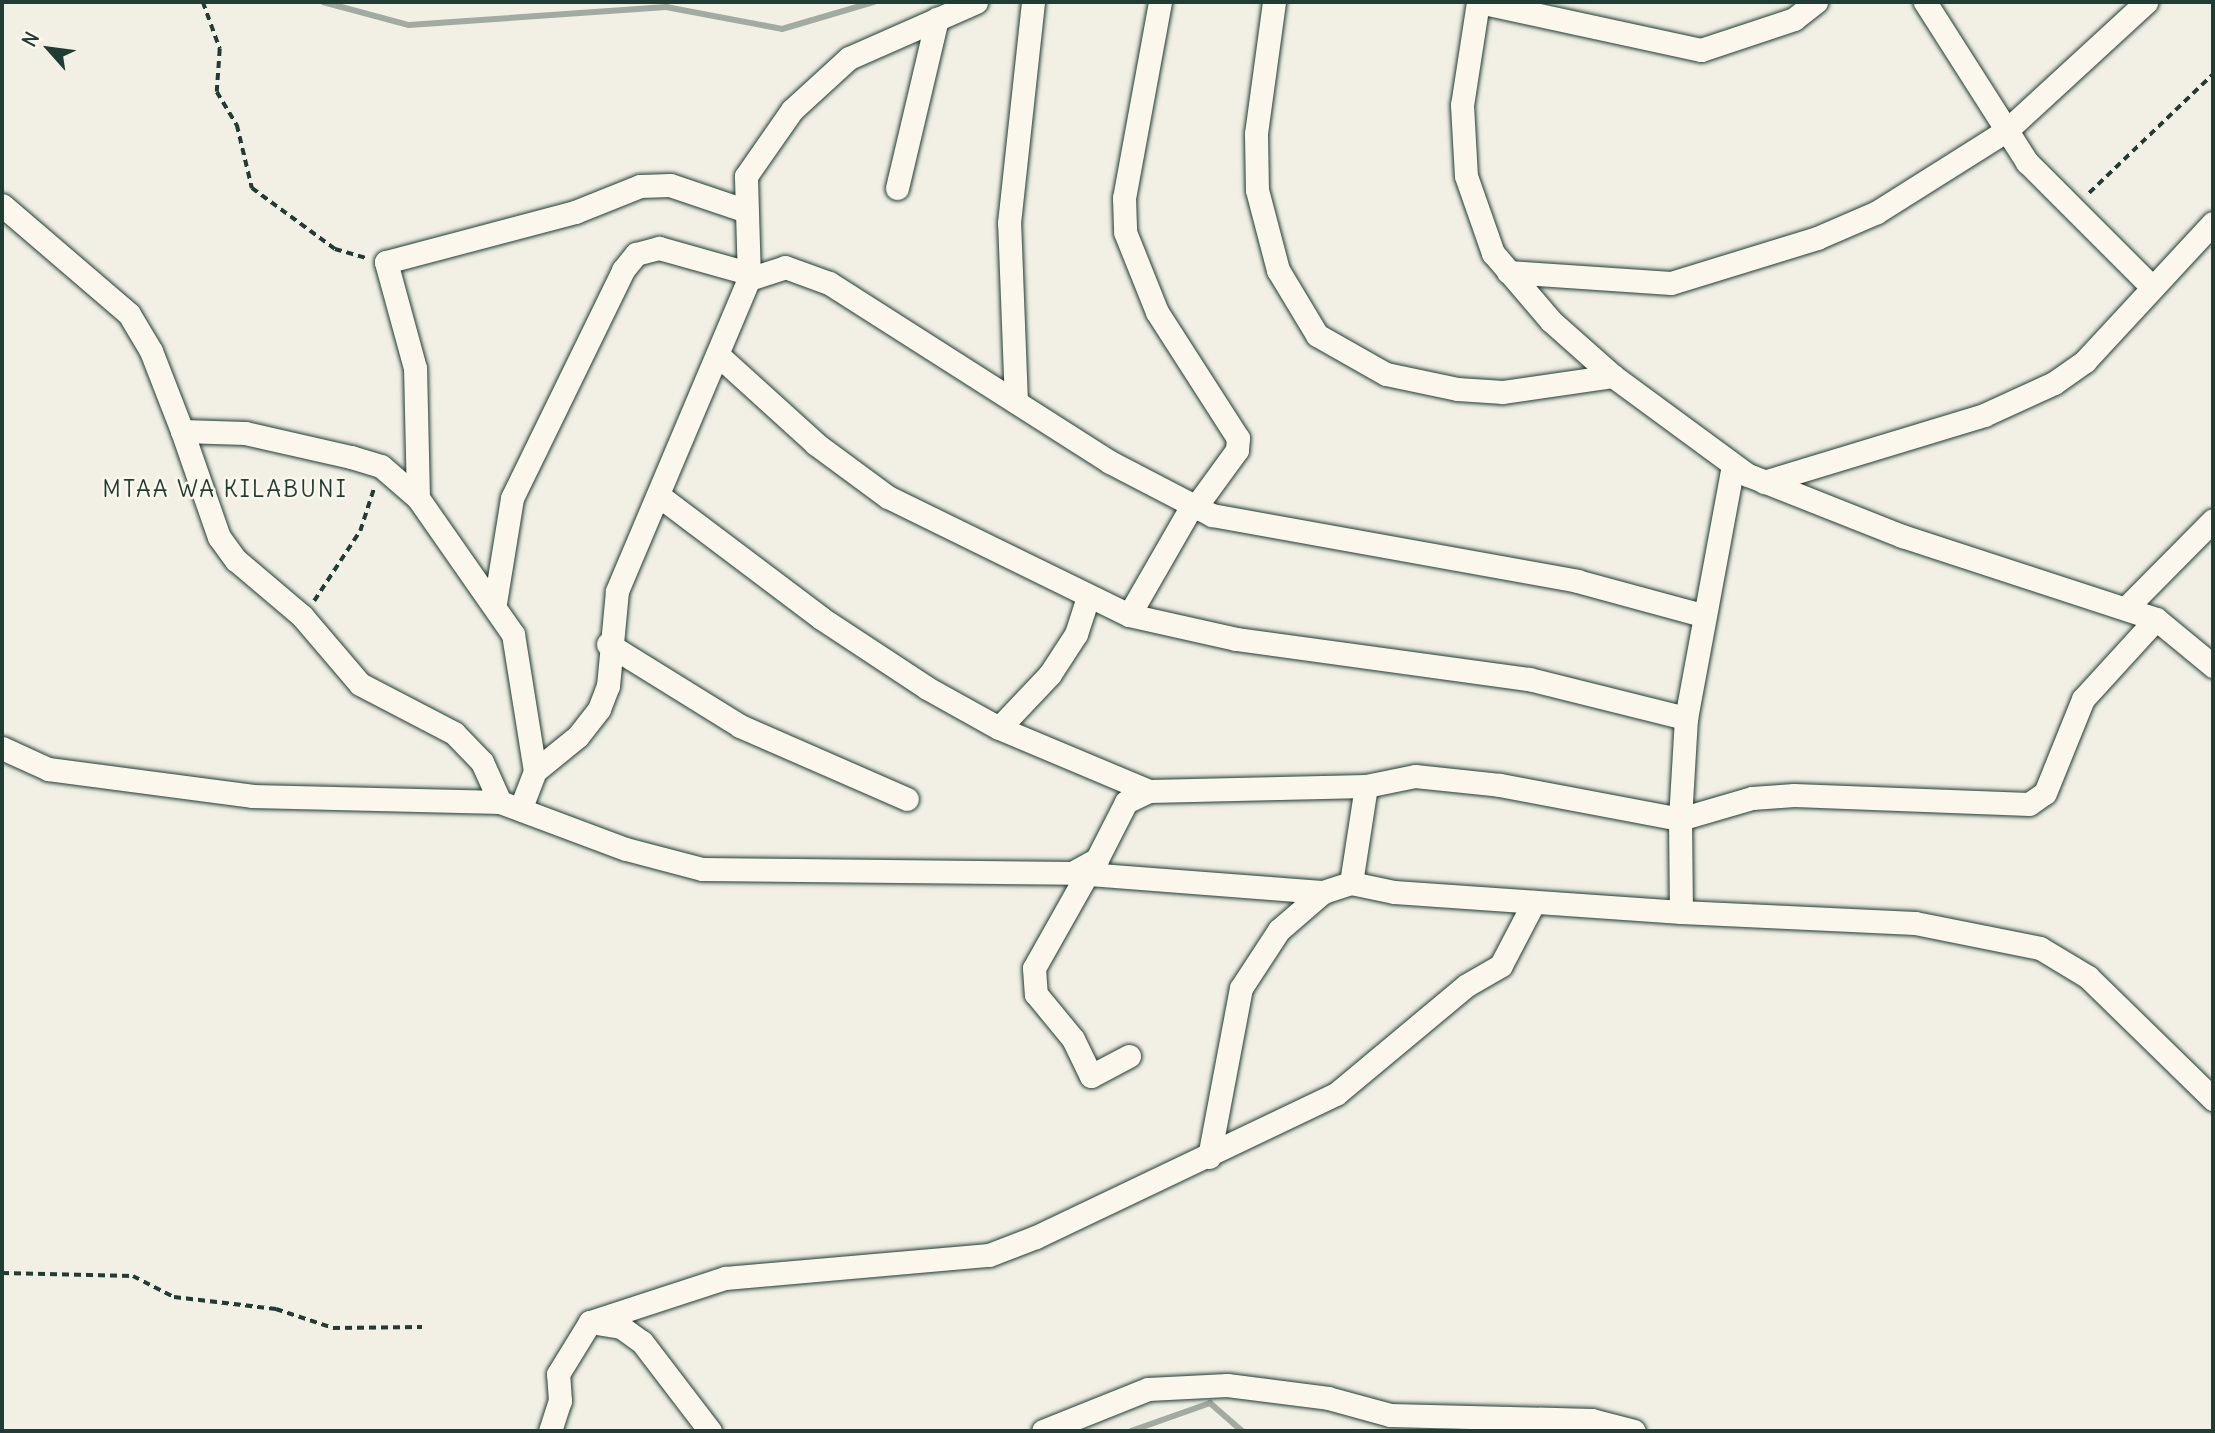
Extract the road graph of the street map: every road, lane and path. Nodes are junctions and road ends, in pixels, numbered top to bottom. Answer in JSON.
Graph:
{"nodes":[{"id":1,"x":203,"y":2,"type":"edge"},
{"id":2,"x":976,"y":2,"type":"edge"},
{"id":3,"x":1033,"y":2,"type":"edge"},
{"id":4,"x":1160,"y":2,"type":"edge"},
{"id":5,"x":1274,"y":2,"type":"edge"},
{"id":6,"x":1478,"y":2,"type":"edge"},
{"id":7,"x":1816,"y":2,"type":"edge"},
{"id":8,"x":1925,"y":2,"type":"edge"},
{"id":9,"x":2146,"y":2,"type":"edge"},
{"id":10,"x":937,"y":19,"type":"junction"},
{"id":11,"x":2213,"y":74,"type":"edge"},
{"id":12,"x":2007,"y":131,"type":"junction"},
{"id":13,"x":897,"y":188,"type":"dead end"},
{"id":14,"x":2,"y":205,"type":"edge"},
{"id":15,"x":2073,"y":208,"type":"junction"},
{"id":16,"x":744,"y":210,"type":"junction"},
{"id":17,"x":2213,"y":223,"type":"edge"},
{"id":18,"x":387,"y":262,"type":"junction"},
{"id":19,"x":1508,"y":272,"type":"junction"},
{"id":20,"x":748,"y":276,"type":"junction"},
{"id":21,"x":2152,"y":287,"type":"junction"},
{"id":22,"x":718,"y":355,"type":"junction"},
{"id":23,"x":1613,"y":376,"type":"junction"},
{"id":24,"x":1016,"y":402,"type":"junction"},
{"id":25,"x":182,"y":431,"type":"junction"},
{"id":26,"x":1733,"y":465,"type":"junction"},
{"id":27,"x":381,"y":467,"type":"junction"},
{"id":28,"x":1765,"y":482,"type":"junction"},
{"id":29,"x":658,"y":495,"type":"junction"},
{"id":30,"x":418,"y":498,"type":"junction"},
{"id":31,"x":1192,"y":508,"type":"junction"},
{"id":32,"x":2213,"y":520,"type":"edge"},
{"id":33,"x":1088,"y":597,"type":"junction"},
{"id":34,"x":495,"y":603,"type":"junction"},
{"id":35,"x":2127,"y":607,"type":"junction"},
{"id":36,"x":1129,"y":615,"type":"junction"},
{"id":37,"x":1702,"y":615,"type":"junction"},
{"id":38,"x":302,"y":616,"type":"junction"},
{"id":39,"x":2156,"y":619,"type":"junction"},
{"id":40,"x":608,"y":644,"type":"junction"},
{"id":41,"x":2213,"y":666,"type":"edge"},
{"id":42,"x":1686,"y":719,"type":"junction"},
{"id":43,"x":999,"y":728,"type":"junction"},
{"id":44,"x":2,"y":748,"type":"edge"},
{"id":45,"x":535,"y":771,"type":"junction"},
{"id":46,"x":1366,"y":786,"type":"junction"},
{"id":47,"x":1149,"y":791,"type":"junction"},
{"id":48,"x":908,"y":799,"type":"dead end"},
{"id":49,"x":511,"y":805,"type":"junction"},
{"id":50,"x":1680,"y":819,"type":"junction"},
{"id":51,"x":1080,"y":874,"type":"junction"},
{"id":52,"x":1351,"y":883,"type":"junction"},
{"id":53,"x":1322,"y":892,"type":"junction"},
{"id":54,"x":1534,"y":902,"type":"junction"},
{"id":55,"x":1681,"y":912,"type":"junction"},
{"id":56,"x":1129,"y":1056,"type":"dead end"},
{"id":57,"x":2213,"y":1099,"type":"edge"},
{"id":58,"x":1209,"y":1157,"type":"junction"},
{"id":59,"x":2,"y":1273,"type":"edge"},
{"id":60,"x":590,"y":1322,"type":"junction"},
{"id":61,"x":422,"y":1327,"type":"dead end"},
{"id":62,"x":550,"y":1431,"type":"edge"},
{"id":63,"x":710,"y":1431,"type":"edge"},
{"id":64,"x":1043,"y":1431,"type":"edge"},
{"id":65,"x":1634,"y":1431,"type":"edge"}],
"edges":[{"from":1,"to":18,"type":"path"},
{"from":2,"to":10,"type":"street"},
{"from":3,"to":24,"type":"street"},
{"from":4,"to":31,"type":"street"},
{"from":5,"to":23,"type":"street"},
{"from":6,"to":7,"type":"street"},
{"from":6,"to":19,"type":"street"},
{"from":8,"to":12,"type":"street"},
{"from":9,"to":12,"type":"street"},
{"from":10,"to":13,"type":"street"},
{"from":10,"to":16,"type":"street"},
{"from":11,"to":15,"type":"path"},
{"from":12,"to":15,"type":"street"},
{"from":12,"to":19,"type":"street"},
{"from":14,"to":25,"type":"street"},
{"from":15,"to":21,"type":"street"},
{"from":16,"to":18,"type":"street"},
{"from":16,"to":20,"type":"street"},
{"from":17,"to":21,"type":"street"},
{"from":18,"to":30,"type":"street"},
{"from":19,"to":23,"type":"street"},
{"from":20,"to":22,"type":"street"},
{"from":20,"to":24,"type":"street"},
{"from":20,"to":34,"type":"street"},
{"from":21,"to":28,"type":"street"},
{"from":22,"to":29,"type":"street"},
{"from":22,"to":33,"type":"street"},
{"from":23,"to":26,"type":"street"},
{"from":24,"to":31,"type":"street"},
{"from":25,"to":27,"type":"street"},
{"from":25,"to":38,"type":"street"},
{"from":26,"to":28,"type":"street"},
{"from":26,"to":37,"type":"street"},
{"from":27,"to":30,"type":"street"},
{"from":27,"to":38,"type":"path"},
{"from":28,"to":35,"type":"street"},
{"from":29,"to":40,"type":"street"},
{"from":29,"to":43,"type":"street"},
{"from":30,"to":34,"type":"street"},
{"from":31,"to":36,"type":"street"},
{"from":31,"to":37,"type":"street"},
{"from":32,"to":35,"type":"street"},
{"from":33,"to":36,"type":"street"},
{"from":33,"to":43,"type":"street"},
{"from":34,"to":45,"type":"street"},
{"from":35,"to":39,"type":"street"},
{"from":36,"to":42,"type":"street"},
{"from":37,"to":42,"type":"street"},
{"from":38,"to":49,"type":"street"},
{"from":39,"to":41,"type":"street"},
{"from":39,"to":50,"type":"street"},
{"from":40,"to":45,"type":"street"},
{"from":40,"to":48,"type":"street"},
{"from":42,"to":50,"type":"street"},
{"from":43,"to":47,"type":"street"},
{"from":44,"to":49,"type":"street"},
{"from":45,"to":49,"type":"street"},
{"from":46,"to":47,"type":"street"},
{"from":46,"to":50,"type":"street"},
{"from":46,"to":52,"type":"street"},
{"from":47,"to":51,"type":"street"},
{"from":49,"to":51,"type":"street"},
{"from":50,"to":55,"type":"street"},
{"from":51,"to":53,"type":"street"},
{"from":51,"to":56,"type":"street"},
{"from":52,"to":53,"type":"street"},
{"from":52,"to":54,"type":"street"},
{"from":53,"to":58,"type":"street"},
{"from":54,"to":55,"type":"street"},
{"from":54,"to":58,"type":"street"},
{"from":55,"to":57,"type":"street"},
{"from":58,"to":60,"type":"street"},
{"from":59,"to":61,"type":"path"},
{"from":60,"to":62,"type":"street"},
{"from":60,"to":63,"type":"street"},
{"from":64,"to":65,"type":"street"}]}
